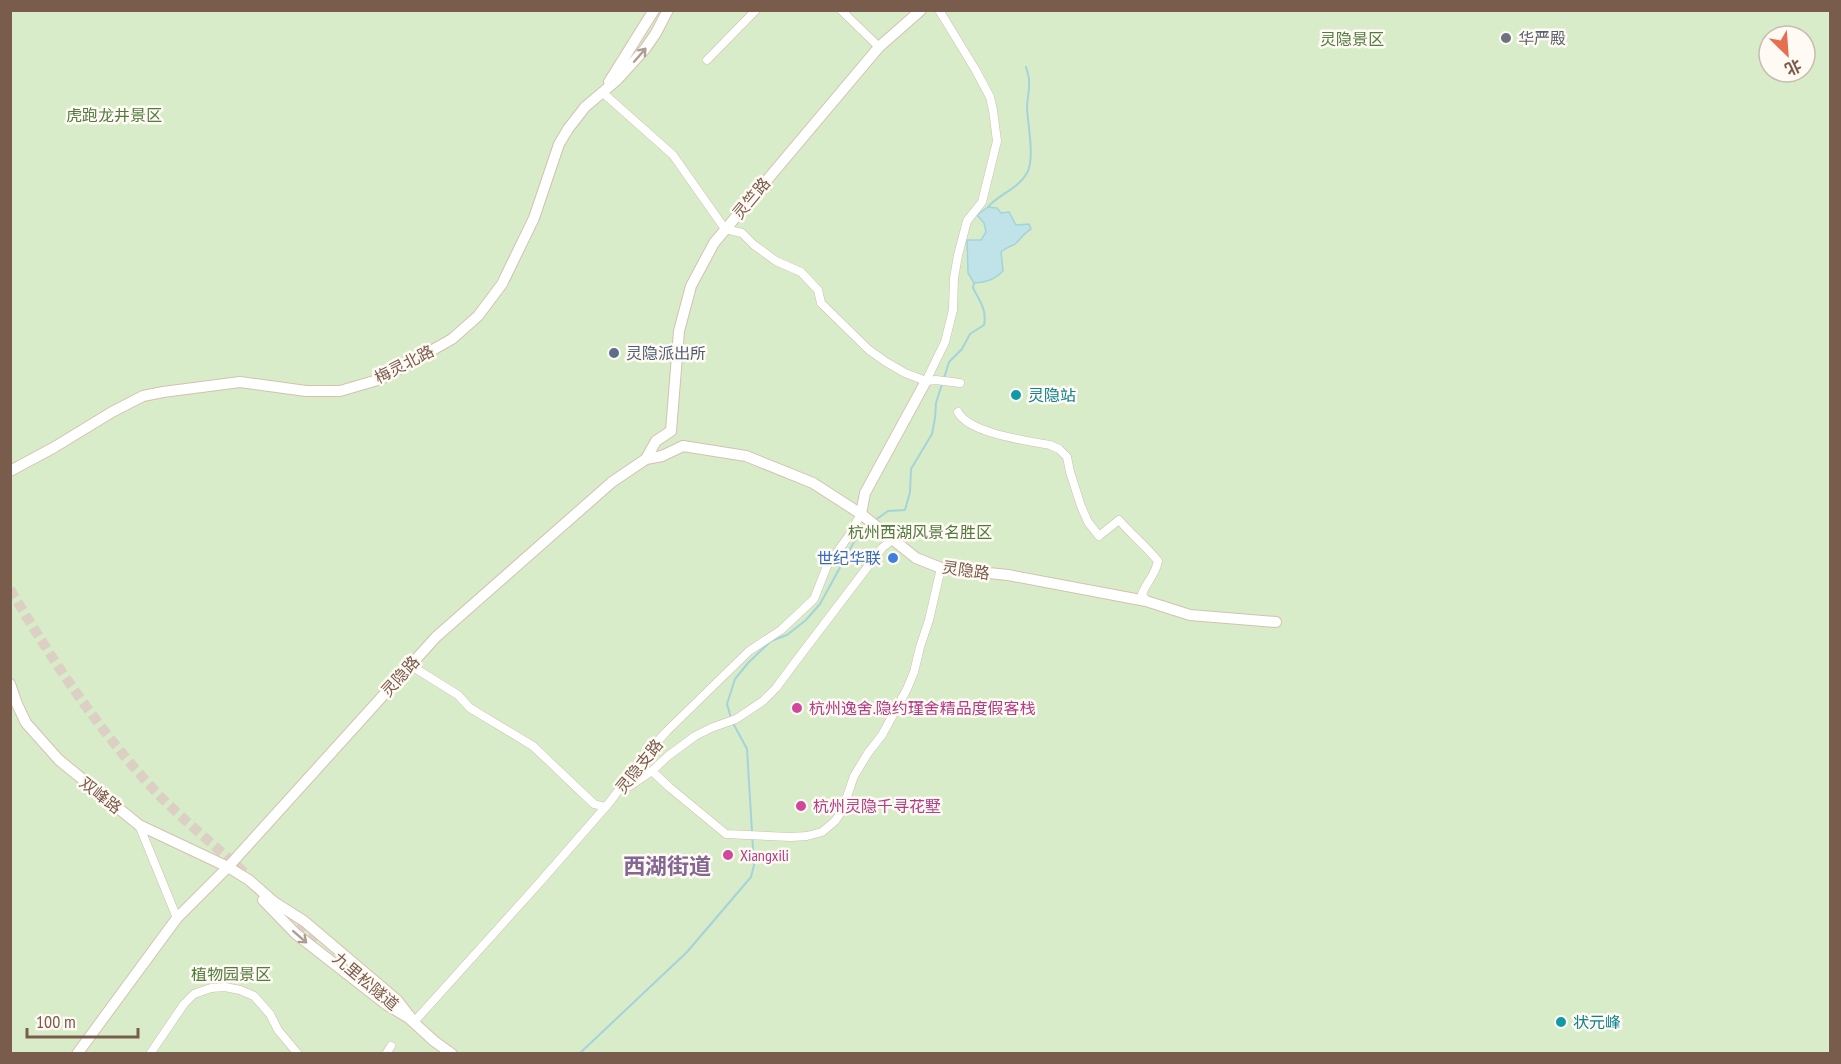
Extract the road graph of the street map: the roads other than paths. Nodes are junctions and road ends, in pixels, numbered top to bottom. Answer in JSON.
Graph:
{"nodes":[{"id":1,"x":654,"y":10,"type":"edge"},
{"id":2,"x":668,"y":10,"type":"edge"},
{"id":3,"x":756,"y":10,"type":"edge"},
{"id":4,"x":841,"y":10,"type":"edge"},
{"id":5,"x":921,"y":10,"type":"edge"},
{"id":6,"x":939,"y":10,"type":"edge"},
{"id":7,"x":879,"y":47,"type":"junction"},
{"id":8,"x":707,"y":60,"type":"dead end"},
{"id":9,"x":602,"y":92,"type":"junction"},
{"id":10,"x":725,"y":230,"type":"junction"},
{"id":11,"x":926,"y":381,"type":"junction"},
{"id":12,"x":960,"y":383,"type":"dead end"},
{"id":13,"x":958,"y":412,"type":"dead end"},
{"id":14,"x":671,"y":431,"type":"junction"},
{"id":15,"x":683,"y":446,"type":"junction"},
{"id":16,"x":646,"y":459,"type":"junction"},
{"id":17,"x":10,"y":471,"type":"edge"},
{"id":18,"x":863,"y":515,"type":"junction"},
{"id":19,"x":893,"y":539,"type":"junction"},
{"id":20,"x":940,"y":568,"type":"junction"},
{"id":21,"x":1146,"y":601,"type":"junction"},
{"id":22,"x":1276,"y":621,"type":"dead end"},
{"id":23,"x":410,"y":665,"type":"junction"},
{"id":24,"x":10,"y":684,"type":"edge"},
{"id":25,"x":652,"y":771,"type":"junction"},
{"id":26,"x":620,"y":788,"type":"junction"},
{"id":27,"x":605,"y":807,"type":"junction"},
{"id":28,"x":139,"y":825,"type":"junction"},
{"id":29,"x":228,"y":867,"type":"junction"},
{"id":30,"x":177,"y":918,"type":"junction"},
{"id":31,"x":319,"y":941,"type":"tunnel mouth"},
{"id":32,"x":414,"y":1022,"type":"junction"},
{"id":33,"x":391,"y":1046,"type":"dead end"},
{"id":34,"x":76,"y":1053,"type":"edge"},
{"id":35,"x":150,"y":1053,"type":"edge"},
{"id":36,"x":298,"y":1053,"type":"edge"},
{"id":37,"x":386,"y":1053,"type":"edge"},
{"id":38,"x":452,"y":1053,"type":"edge"}],
"edges":[{"from":1,"to":9,"type":"main road","name":"梅灵北路"},
{"from":9,"to":2,"type":"main road","name":"梅灵北路","one_way":true},
{"from":3,"to":8,"type":"street"},
{"from":4,"to":7,"type":"street"},
{"from":5,"to":7,"type":"main road","name":"灵竺路"},
{"from":6,"to":11,"type":"street"},
{"from":7,"to":10,"type":"main road","name":"灵竺路"},
{"from":9,"to":10,"type":"street"},
{"from":9,"to":17,"type":"main road","name":"梅灵北路"},
{"from":10,"to":11,"type":"street"},
{"from":10,"to":14,"type":"main road","name":"灵竺路"},
{"from":11,"to":12,"type":"street"},
{"from":11,"to":18,"type":"main road"},
{"from":13,"to":21,"type":"street"},
{"from":14,"to":15,"type":"main road"},
{"from":14,"to":16,"type":"main road"},
{"from":15,"to":16,"type":"main road"},
{"from":15,"to":18,"type":"main road","name":"灵隐路"},
{"from":16,"to":23,"type":"main road","name":"灵隐路"},
{"from":18,"to":19,"type":"main road","name":"灵隐路"},
{"from":18,"to":26,"type":"street","name":"灵隐支路"},
{"from":19,"to":20,"type":"main road","name":"灵隐路"},
{"from":19,"to":25,"type":"street"},
{"from":20,"to":21,"type":"main road","name":"灵隐路"},
{"from":20,"to":25,"type":"street"},
{"from":21,"to":22,"type":"main road","name":"灵隐路"},
{"from":23,"to":27,"type":"street"},
{"from":23,"to":29,"type":"main road","name":"灵隐路"},
{"from":24,"to":28,"type":"main road","name":"双峰路"},
{"from":25,"to":26,"type":"street"},
{"from":26,"to":27,"type":"street","name":"灵隐支路"},
{"from":27,"to":32,"type":"street","name":"灵隐支路"},
{"from":28,"to":29,"type":"main road","name":"双峰路"},
{"from":28,"to":30,"type":"street"},
{"from":29,"to":30,"type":"main road","name":"灵隐路"},
{"from":29,"to":32,"type":"main road","name":"双峰路"},
{"from":30,"to":34,"type":"main road","name":"灵隐路"},
{"from":31,"to":32,"type":"main road","name":"九里松隧道"},
{"from":32,"to":38,"type":"main road"},
{"from":33,"to":37,"type":"street"},
{"from":35,"to":36,"type":"street"}]}
